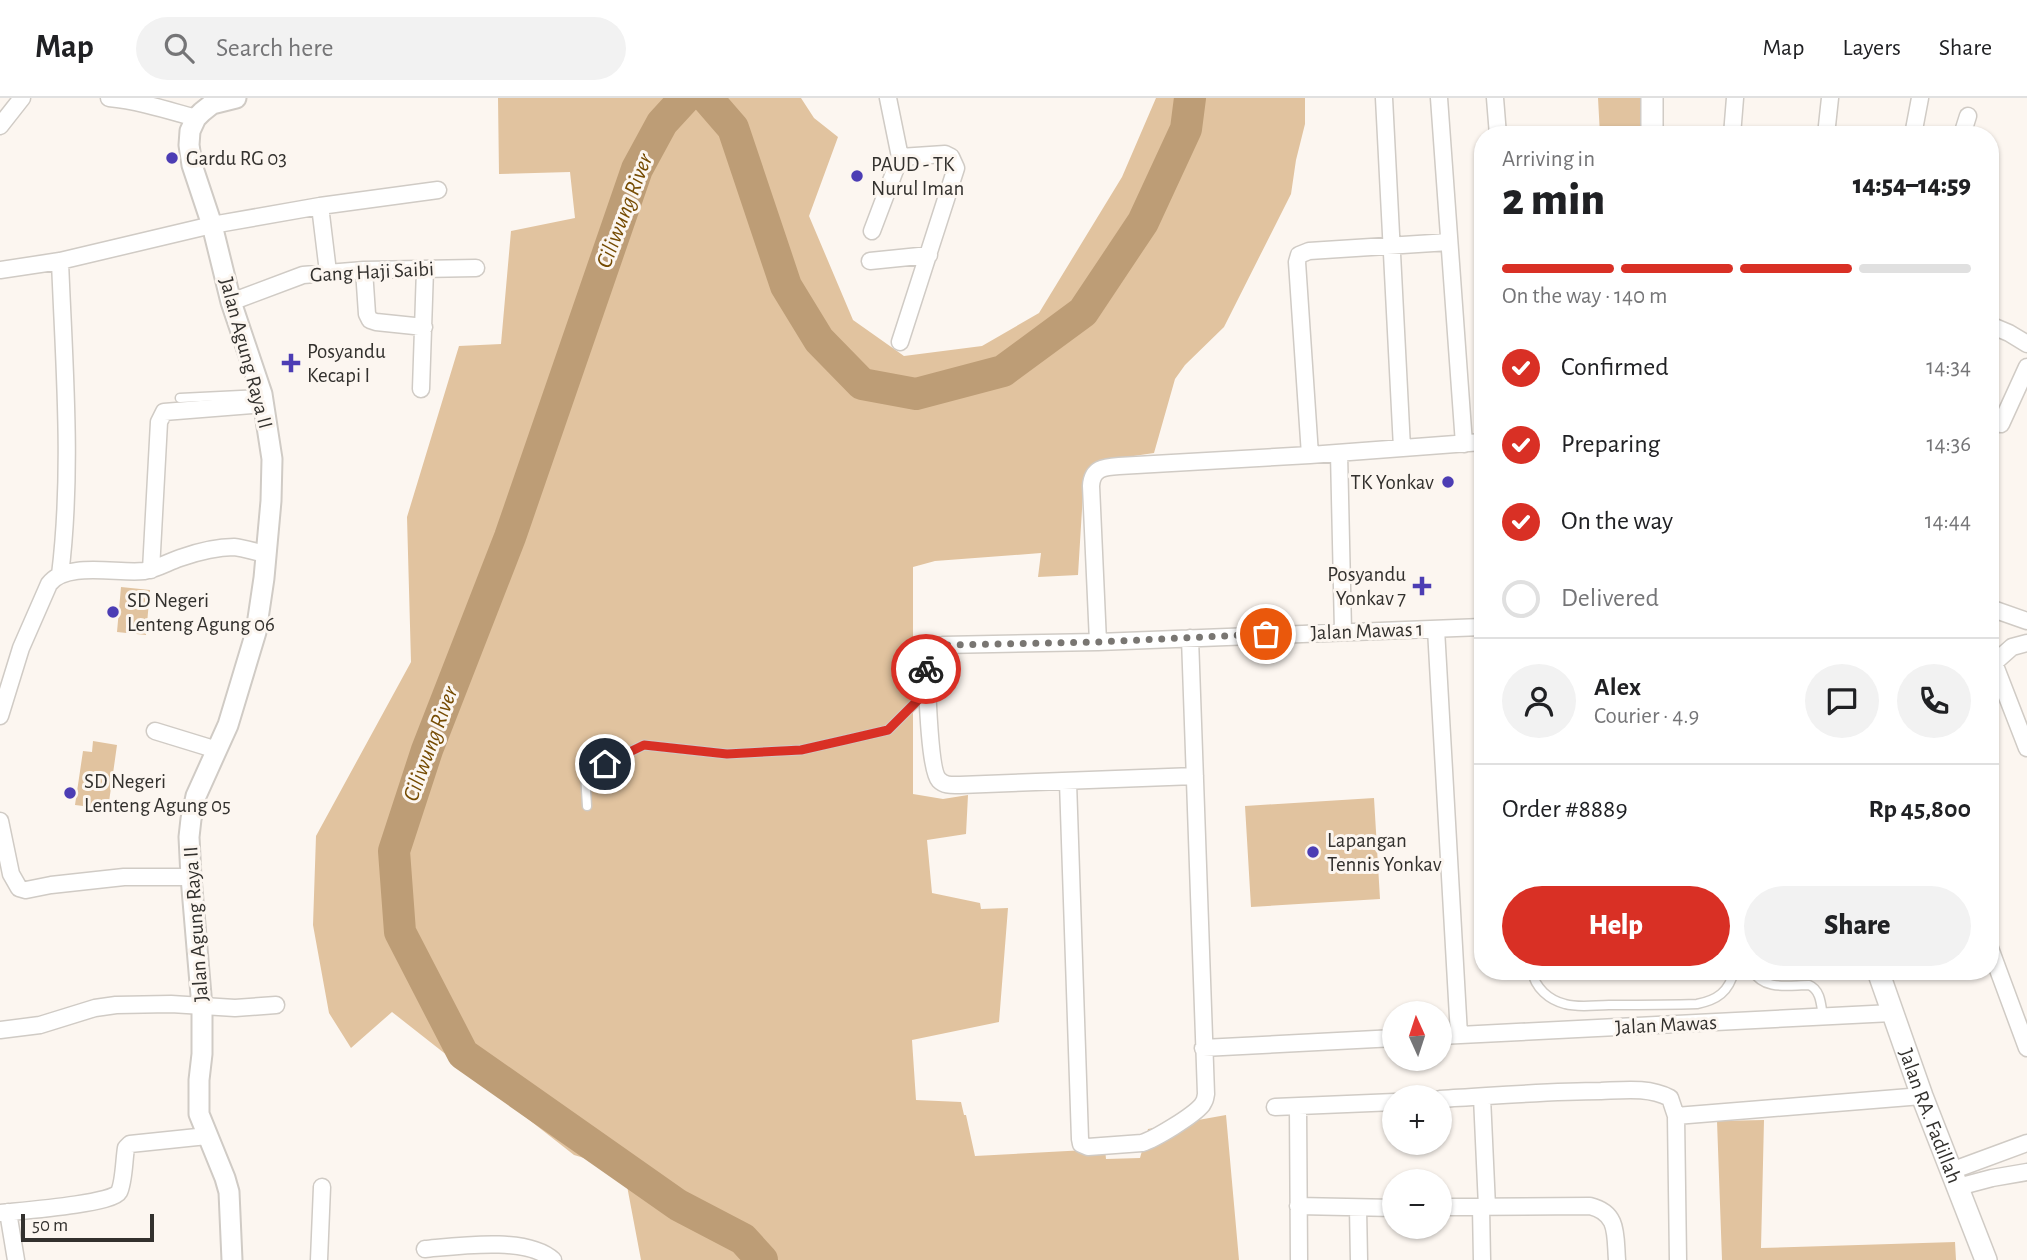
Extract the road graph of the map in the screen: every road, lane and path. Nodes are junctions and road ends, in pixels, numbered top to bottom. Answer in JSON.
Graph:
{"nodes":[{"id":1,"x":22,"y":98,"type":"edge"},
{"id":2,"x":108,"y":98,"type":"edge"},
{"id":3,"x":236,"y":98,"type":"edge"},
{"id":4,"x":888,"y":98,"type":"edge"},
{"id":5,"x":1384,"y":98,"type":"edge"},
{"id":6,"x":1439,"y":98,"type":"edge"},
{"id":7,"x":1495,"y":98,"type":"edge"},
{"id":8,"x":1652,"y":98,"type":"edge"},
{"id":9,"x":1735,"y":98,"type":"edge"},
{"id":10,"x":1830,"y":98,"type":"edge"},
{"id":11,"x":1920,"y":98,"type":"edge"},
{"id":12,"x":1968,"y":116,"type":"dead end"},
{"id":13,"x":196,"y":118,"type":"junction"},
{"id":14,"x":0,"y":126,"type":"edge"},
{"id":15,"x":1497,"y":126,"type":"edge"},
{"id":16,"x":1652,"y":126,"type":"edge"},
{"id":17,"x":1733,"y":126,"type":"edge"},
{"id":18,"x":1827,"y":126,"type":"edge"},
{"id":19,"x":1915,"y":126,"type":"edge"},
{"id":20,"x":1965,"y":126,"type":"edge"},
{"id":21,"x":900,"y":157,"type":"junction"},
{"id":22,"x":438,"y":190,"type":"dead end"},
{"id":23,"x":320,"y":206,"type":"junction"},
{"id":24,"x":212,"y":225,"type":"junction"},
{"id":25,"x":872,"y":231,"type":"dead end"},
{"id":26,"x":1449,"y":242,"type":"junction"},
{"id":27,"x":1392,"y":245,"type":"junction"},
{"id":28,"x":929,"y":256,"type":"junction"},
{"id":29,"x":60,"y":261,"type":"junction"},
{"id":30,"x":870,"y":261,"type":"dead end"},
{"id":31,"x":475,"y":268,"type":"dead end"},
{"id":32,"x":425,"y":269,"type":"junction"},
{"id":33,"x":0,"y":270,"type":"edge"},
{"id":34,"x":364,"y":270,"type":"junction"},
{"id":35,"x":328,"y":272,"type":"junction"},
{"id":36,"x":231,"y":302,"type":"junction"},
{"id":37,"x":424,"y":327,"type":"junction"},
{"id":38,"x":1999,"y":329,"type":"edge"},
{"id":39,"x":900,"y":342,"type":"dead end"},
{"id":40,"x":2027,"y":344,"type":"edge"},
{"id":41,"x":2027,"y":367,"type":"edge"},
{"id":42,"x":422,"y":389,"type":"dead end"},
{"id":43,"x":180,"y":398,"type":"dead end"},
{"id":44,"x":263,"y":399,"type":"junction"},
{"id":45,"x":2001,"y":424,"type":"dead end"},
{"id":46,"x":1474,"y":443,"type":"edge"},
{"id":47,"x":1464,"y":444,"type":"junction"},
{"id":48,"x":1402,"y":448,"type":"junction"},
{"id":49,"x":1339,"y":453,"type":"junction"},
{"id":50,"x":1310,"y":455,"type":"junction"},
{"id":51,"x":266,"y":554,"type":"junction"},
{"id":52,"x":151,"y":570,"type":"junction"},
{"id":53,"x":60,"y":575,"type":"junction"},
{"id":54,"x":1999,"y":611,"type":"edge"},
{"id":55,"x":2027,"y":621,"type":"edge"},
{"id":56,"x":1474,"y":627,"type":"edge"},
{"id":57,"x":1436,"y":628,"type":"junction"},
{"id":58,"x":1342,"y":631,"type":"junction"},
{"id":59,"x":1190,"y":638,"type":"junction"},
{"id":60,"x":1098,"y":642,"type":"junction"},
{"id":61,"x":2027,"y":643,"type":"edge"},
{"id":62,"x":1999,"y":658,"type":"edge"},
{"id":63,"x":1999,"y":677,"type":"edge"},
{"id":64,"x":928,"y":690,"type":"junction"},
{"id":65,"x":0,"y":716,"type":"edge"},
{"id":66,"x":2022,"y":720,"type":"edge"},
{"id":67,"x":155,"y":730,"type":"dead end"},
{"id":68,"x":2027,"y":748,"type":"edge"},
{"id":69,"x":217,"y":750,"type":"junction"},
{"id":70,"x":1195,"y":776,"type":"junction"},
{"id":71,"x":1068,"y":782,"type":"junction"},
{"id":72,"x":587,"y":806,"type":"dead end"},
{"id":73,"x":1,"y":826,"type":"edge"},
{"id":74,"x":191,"y":877,"type":"junction"},
{"id":75,"x":1999,"y":972,"type":"edge"},
{"id":76,"x":1536,"y":980,"type":"edge"},
{"id":77,"x":1730,"y":980,"type":"edge"},
{"id":78,"x":1759,"y":980,"type":"edge"},
{"id":79,"x":1881,"y":980,"type":"edge"},
{"id":80,"x":276,"y":1004,"type":"dead end"},
{"id":81,"x":202,"y":1007,"type":"junction"},
{"id":82,"x":1892,"y":1013,"type":"junction"},
{"id":83,"x":1823,"y":1017,"type":"junction"},
{"id":84,"x":0,"y":1030,"type":"edge"},
{"id":85,"x":1452,"y":1035,"type":"edge"},
{"id":86,"x":1459,"y":1035,"type":"junction"},
{"id":87,"x":1382,"y":1039,"type":"edge"},
{"id":88,"x":1203,"y":1048,"type":"junction"},
{"id":89,"x":2027,"y":1048,"type":"edge"},
{"id":90,"x":1922,"y":1096,"type":"junction"},
{"id":91,"x":1482,"y":1097,"type":"junction"},
{"id":92,"x":1452,"y":1098,"type":"edge"},
{"id":93,"x":1382,"y":1103,"type":"edge"},
{"id":94,"x":1275,"y":1107,"type":"dead end"},
{"id":95,"x":1298,"y":1107,"type":"junction"},
{"id":96,"x":1676,"y":1116,"type":"junction"},
{"id":97,"x":207,"y":1136,"type":"junction"},
{"id":98,"x":2027,"y":1143,"type":"edge"},
{"id":99,"x":2027,"y":1172,"type":"edge"},
{"id":100,"x":1954,"y":1179,"type":"junction"},
{"id":101,"x":322,"y":1187,"type":"dead end"},
{"id":102,"x":1298,"y":1206,"type":"junction"},
{"id":103,"x":1452,"y":1207,"type":"edge"},
{"id":104,"x":1484,"y":1207,"type":"junction"},
{"id":105,"x":1358,"y":1208,"type":"junction"},
{"id":106,"x":1382,"y":1208,"type":"edge"},
{"id":107,"x":4,"y":1213,"type":"edge"},
{"id":108,"x":425,"y":1249,"type":"dead end"},
{"id":109,"x":16,"y":1260,"type":"edge"},
{"id":110,"x":232,"y":1260,"type":"edge"},
{"id":111,"x":319,"y":1260,"type":"edge"},
{"id":112,"x":553,"y":1260,"type":"edge"},
{"id":113,"x":1299,"y":1260,"type":"edge"},
{"id":114,"x":1359,"y":1260,"type":"edge"},
{"id":115,"x":1482,"y":1260,"type":"edge"},
{"id":116,"x":1617,"y":1260,"type":"edge"},
{"id":117,"x":1678,"y":1260,"type":"edge"},
{"id":118,"x":1986,"y":1260,"type":"edge"}],
"edges":[{"from":1,"to":14,"type":"street"},
{"from":2,"to":13,"type":"street"},
{"from":3,"to":13,"type":"street"},
{"from":4,"to":21,"type":"street"},
{"from":5,"to":27,"type":"street"},
{"from":6,"to":26,"type":"street"},
{"from":7,"to":15,"type":"street"},
{"from":8,"to":16,"type":"main road"},
{"from":9,"to":17,"type":"street"},
{"from":10,"to":18,"type":"street"},
{"from":11,"to":19,"type":"street"},
{"from":12,"to":20,"type":"street"},
{"from":13,"to":24,"type":"street","name":"Jalan Agung Raya II"},
{"from":21,"to":25,"type":"street"},
{"from":21,"to":28,"type":"street"},
{"from":22,"to":23,"type":"street"},
{"from":23,"to":24,"type":"street"},
{"from":23,"to":35,"type":"street"},
{"from":24,"to":29,"type":"street"},
{"from":24,"to":36,"type":"street","name":"Jalan Agung Raya II"},
{"from":26,"to":27,"type":"street"},
{"from":26,"to":47,"type":"street"},
{"from":27,"to":48,"type":"street"},
{"from":27,"to":50,"type":"street"},
{"from":28,"to":30,"type":"street"},
{"from":28,"to":39,"type":"street"},
{"from":29,"to":33,"type":"street"},
{"from":29,"to":53,"type":"street"},
{"from":31,"to":32,"type":"street","name":"Gang Haji Saibi"},
{"from":32,"to":34,"type":"street","name":"Gang Haji Saibi"},
{"from":32,"to":37,"type":"street"},
{"from":34,"to":35,"type":"street","name":"Gang Haji Saibi"},
{"from":34,"to":37,"type":"street"},
{"from":35,"to":36,"type":"street","name":"Gang Haji Saibi"},
{"from":36,"to":44,"type":"street","name":"Jalan Agung Raya II"},
{"from":37,"to":42,"type":"street"},
{"from":38,"to":40,"type":"street"},
{"from":41,"to":45,"type":"street"},
{"from":43,"to":44,"type":"lane"},
{"from":44,"to":51,"type":"street","name":"Jalan Agung Raya II"},
{"from":44,"to":52,"type":"street"},
{"from":46,"to":47,"type":"street"},
{"from":47,"to":48,"type":"street"},
{"from":48,"to":49,"type":"street"},
{"from":49,"to":50,"type":"street"},
{"from":49,"to":58,"type":"street"},
{"from":50,"to":60,"type":"street"},
{"from":51,"to":52,"type":"street"},
{"from":51,"to":69,"type":"street","name":"Jalan Agung Raya II"},
{"from":52,"to":53,"type":"street"},
{"from":53,"to":65,"type":"street"},
{"from":54,"to":55,"type":"street"},
{"from":56,"to":57,"type":"street","name":"Jalan Mawas 1"},
{"from":57,"to":58,"type":"street","name":"Jalan Mawas 1"},
{"from":57,"to":86,"type":"street"},
{"from":58,"to":59,"type":"street","name":"Jalan Mawas 1"},
{"from":59,"to":60,"type":"street","name":"Jalan Mawas 1"},
{"from":59,"to":70,"type":"street"},
{"from":60,"to":64,"type":"street","name":"Jalan Mawas 1"},
{"from":61,"to":62,"type":"street"},
{"from":63,"to":66,"type":"street"},
{"from":64,"to":71,"type":"street"},
{"from":64,"to":72,"type":"lane"},
{"from":66,"to":68,"type":"street"},
{"from":67,"to":69,"type":"street"},
{"from":69,"to":74,"type":"street","name":"Jalan Agung Raya II"},
{"from":70,"to":71,"type":"street"},
{"from":70,"to":88,"type":"street"},
{"from":71,"to":88,"type":"street"},
{"from":73,"to":74,"type":"street"},
{"from":74,"to":81,"type":"street","name":"Jalan Agung Raya II"},
{"from":75,"to":89,"type":"street"},
{"from":76,"to":77,"type":"lane"},
{"from":78,"to":83,"type":"lane"},
{"from":79,"to":82,"type":"main road","name":"Jalan RA. Fadillah"},
{"from":80,"to":81,"type":"street"},
{"from":81,"to":84,"type":"street"},
{"from":81,"to":97,"type":"street","name":"Jalan Agung Raya II"},
{"from":82,"to":83,"type":"street","name":"Jalan Mawas"},
{"from":82,"to":90,"type":"main road","name":"Jalan RA. Fadillah"},
{"from":83,"to":86,"type":"street","name":"Jalan Mawas"},
{"from":85,"to":86,"type":"street","name":"Jalan Mawas"},
{"from":87,"to":88,"type":"street"},
{"from":90,"to":96,"type":"street"},
{"from":90,"to":100,"type":"main road","name":"Jalan RA. Fadillah"},
{"from":91,"to":92,"type":"street"},
{"from":91,"to":96,"type":"street"},
{"from":91,"to":104,"type":"street"},
{"from":93,"to":95,"type":"street"},
{"from":94,"to":95,"type":"street"},
{"from":95,"to":102,"type":"street"},
{"from":96,"to":117,"type":"street"},
{"from":97,"to":107,"type":"street"},
{"from":97,"to":110,"type":"street","name":"Jalan Agung Raya II"},
{"from":98,"to":100,"type":"street"},
{"from":99,"to":100,"type":"street"},
{"from":100,"to":118,"type":"main road","name":"Jalan RA. Fadillah"},
{"from":101,"to":111,"type":"street"},
{"from":102,"to":105,"type":"street"},
{"from":102,"to":113,"type":"street"},
{"from":103,"to":104,"type":"street"},
{"from":104,"to":115,"type":"street"},
{"from":104,"to":116,"type":"street"},
{"from":105,"to":106,"type":"street"},
{"from":105,"to":114,"type":"street"},
{"from":107,"to":109,"type":"street"},
{"from":108,"to":112,"type":"street"}]}
